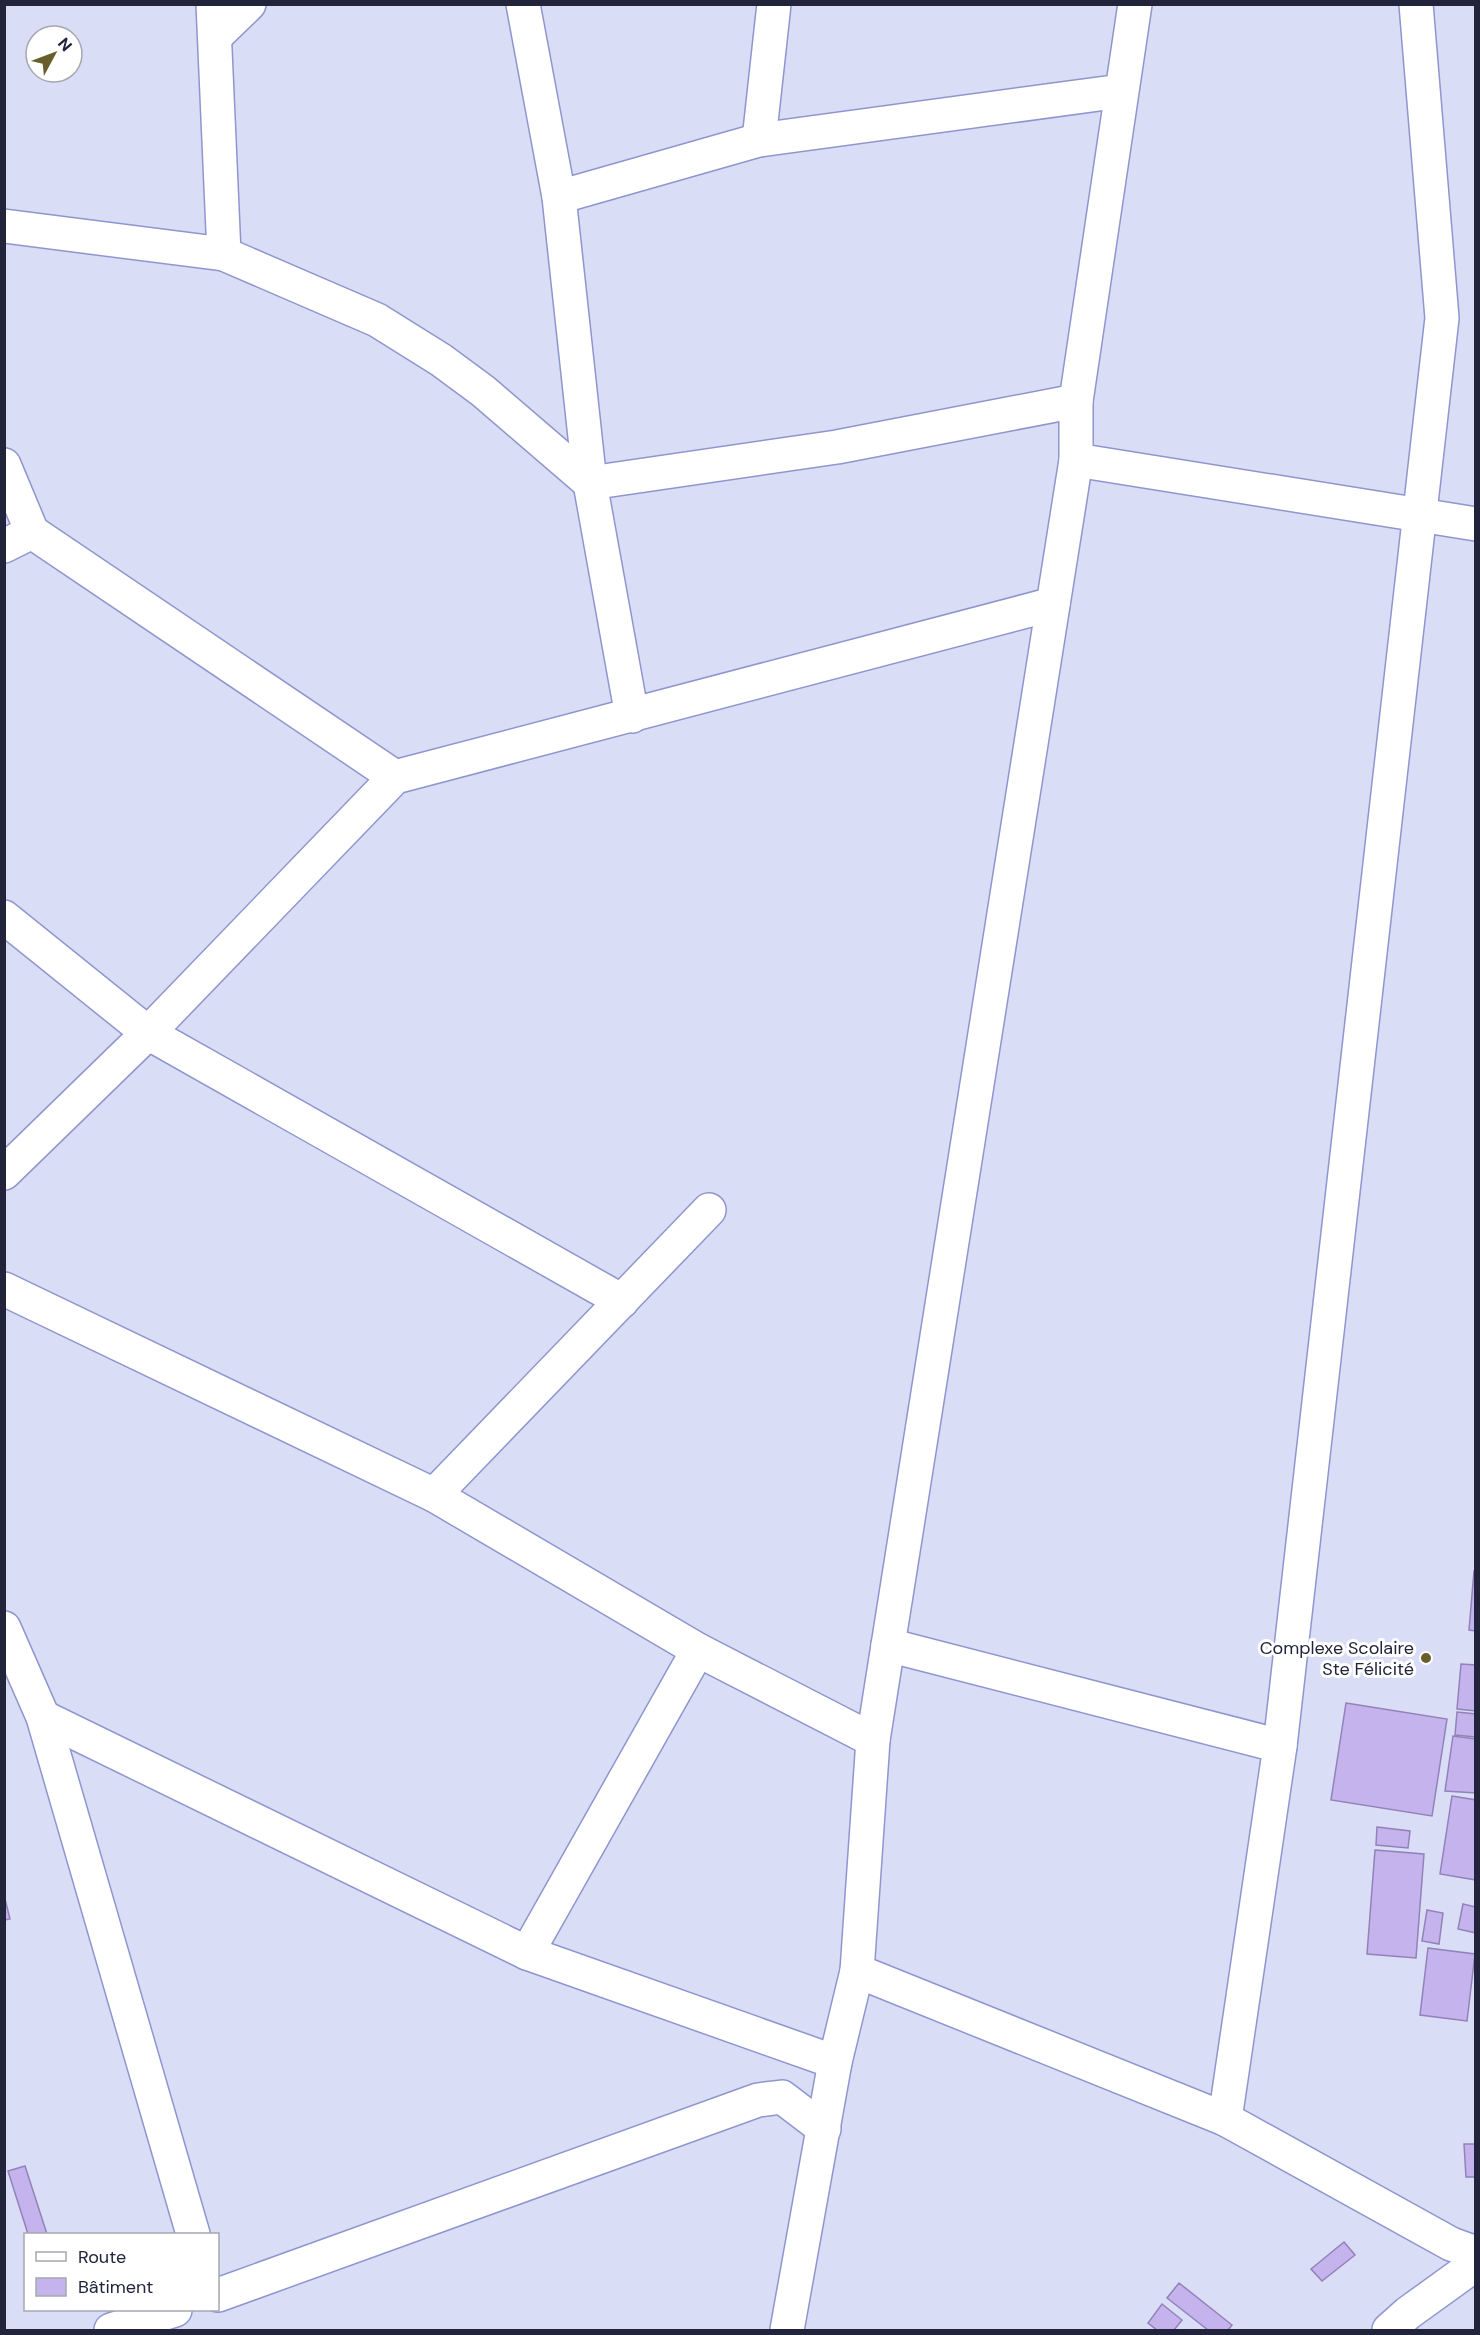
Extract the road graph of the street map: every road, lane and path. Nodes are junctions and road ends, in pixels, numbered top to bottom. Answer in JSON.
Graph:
{"nodes":[{"id":1,"x":249,"y":4,"type":"edge"},
{"id":2,"x":523,"y":4,"type":"edge"},
{"id":3,"x":774,"y":4,"type":"edge"},
{"id":4,"x":1135,"y":4,"type":"edge"},
{"id":5,"x":1416,"y":4,"type":"edge"},
{"id":6,"x":215,"y":20,"type":"edge"},
{"id":7,"x":1121,"y":91,"type":"junction"},
{"id":8,"x":759,"y":140,"type":"junction"},
{"id":9,"x":559,"y":196,"type":"junction"},
{"id":10,"x":4,"y":226,"type":"edge"},
{"id":11,"x":224,"y":254,"type":"junction"},
{"id":12,"x":1076,"y":401,"type":"junction"},
{"id":13,"x":1076,"y":460,"type":"junction"},
{"id":14,"x":4,"y":465,"type":"edge"},
{"id":15,"x":590,"y":483,"type":"junction"},
{"id":16,"x":1418,"y":516,"type":"junction"},
{"id":17,"x":1476,"y":524,"type":"edge"},
{"id":18,"x":18,"y":539,"type":"edge"},
{"id":19,"x":1053,"y":604,"type":"junction"},
{"id":20,"x":632,"y":716,"type":"junction"},
{"id":21,"x":395,"y":777,"type":"junction"},
{"id":22,"x":4,"y":917,"type":"edge"},
{"id":23,"x":148,"y":1033,"type":"junction"},
{"id":24,"x":4,"y":1173,"type":"edge"},
{"id":25,"x":709,"y":1210,"type":"dead end"},
{"id":26,"x":4,"y":1289,"type":"edge"},
{"id":27,"x":622,"y":1300,"type":"junction"},
{"id":28,"x":434,"y":1495,"type":"junction"},
{"id":29,"x":4,"y":1628,"type":"edge"},
{"id":30,"x":888,"y":1645,"type":"junction"},
{"id":31,"x":698,"y":1650,"type":"junction"},
{"id":32,"x":43,"y":1717,"type":"junction"},
{"id":33,"x":873,"y":1740,"type":"junction"},
{"id":34,"x":1280,"y":1746,"type":"junction"},
{"id":35,"x":526,"y":1953,"type":"junction"},
{"id":36,"x":857,"y":1971,"type":"junction"},
{"id":37,"x":835,"y":2062,"type":"junction"},
{"id":38,"x":1225,"y":2119,"type":"junction"},
{"id":39,"x":824,"y":2129,"type":"junction"},
{"id":40,"x":192,"y":2233,"type":"edge"},
{"id":41,"x":1476,"y":2253,"type":"edge"},
{"id":42,"x":1476,"y":2264,"type":"edge"},
{"id":43,"x":219,"y":2295,"type":"edge"},
{"id":44,"x":172,"y":2311,"type":"edge"},
{"id":45,"x":111,"y":2331,"type":"edge"},
{"id":46,"x":787,"y":2331,"type":"edge"},
{"id":47,"x":1389,"y":2331,"type":"edge"}],
"edges":[{"from":1,"to":6,"type":"street"},
{"from":2,"to":9,"type":"street"},
{"from":3,"to":8,"type":"street"},
{"from":4,"to":7,"type":"street"},
{"from":5,"to":16,"type":"street"},
{"from":6,"to":11,"type":"street"},
{"from":7,"to":8,"type":"street"},
{"from":7,"to":12,"type":"street"},
{"from":8,"to":9,"type":"street"},
{"from":9,"to":15,"type":"street"},
{"from":10,"to":11,"type":"street"},
{"from":11,"to":15,"type":"street"},
{"from":12,"to":13,"type":"street"},
{"from":12,"to":15,"type":"street"},
{"from":13,"to":16,"type":"street"},
{"from":13,"to":19,"type":"street"},
{"from":14,"to":18,"type":"street"},
{"from":15,"to":20,"type":"street"},
{"from":16,"to":17,"type":"street"},
{"from":16,"to":34,"type":"street"},
{"from":18,"to":21,"type":"street"},
{"from":19,"to":20,"type":"street"},
{"from":19,"to":30,"type":"street"},
{"from":20,"to":21,"type":"street"},
{"from":21,"to":23,"type":"street"},
{"from":22,"to":23,"type":"street"},
{"from":23,"to":24,"type":"street"},
{"from":23,"to":27,"type":"street"},
{"from":25,"to":27,"type":"street"},
{"from":26,"to":28,"type":"street"},
{"from":27,"to":28,"type":"street"},
{"from":28,"to":31,"type":"street"},
{"from":29,"to":32,"type":"street"},
{"from":30,"to":33,"type":"street"},
{"from":30,"to":34,"type":"street"},
{"from":31,"to":33,"type":"street"},
{"from":31,"to":35,"type":"street"},
{"from":32,"to":35,"type":"street"},
{"from":32,"to":40,"type":"street"},
{"from":33,"to":36,"type":"street"},
{"from":34,"to":38,"type":"street"},
{"from":35,"to":37,"type":"street"},
{"from":36,"to":37,"type":"street"},
{"from":36,"to":38,"type":"street"},
{"from":37,"to":39,"type":"street"},
{"from":38,"to":41,"type":"street"},
{"from":39,"to":43,"type":"street"},
{"from":39,"to":46,"type":"street"},
{"from":42,"to":47,"type":"street"},
{"from":44,"to":45,"type":"street"}]}
